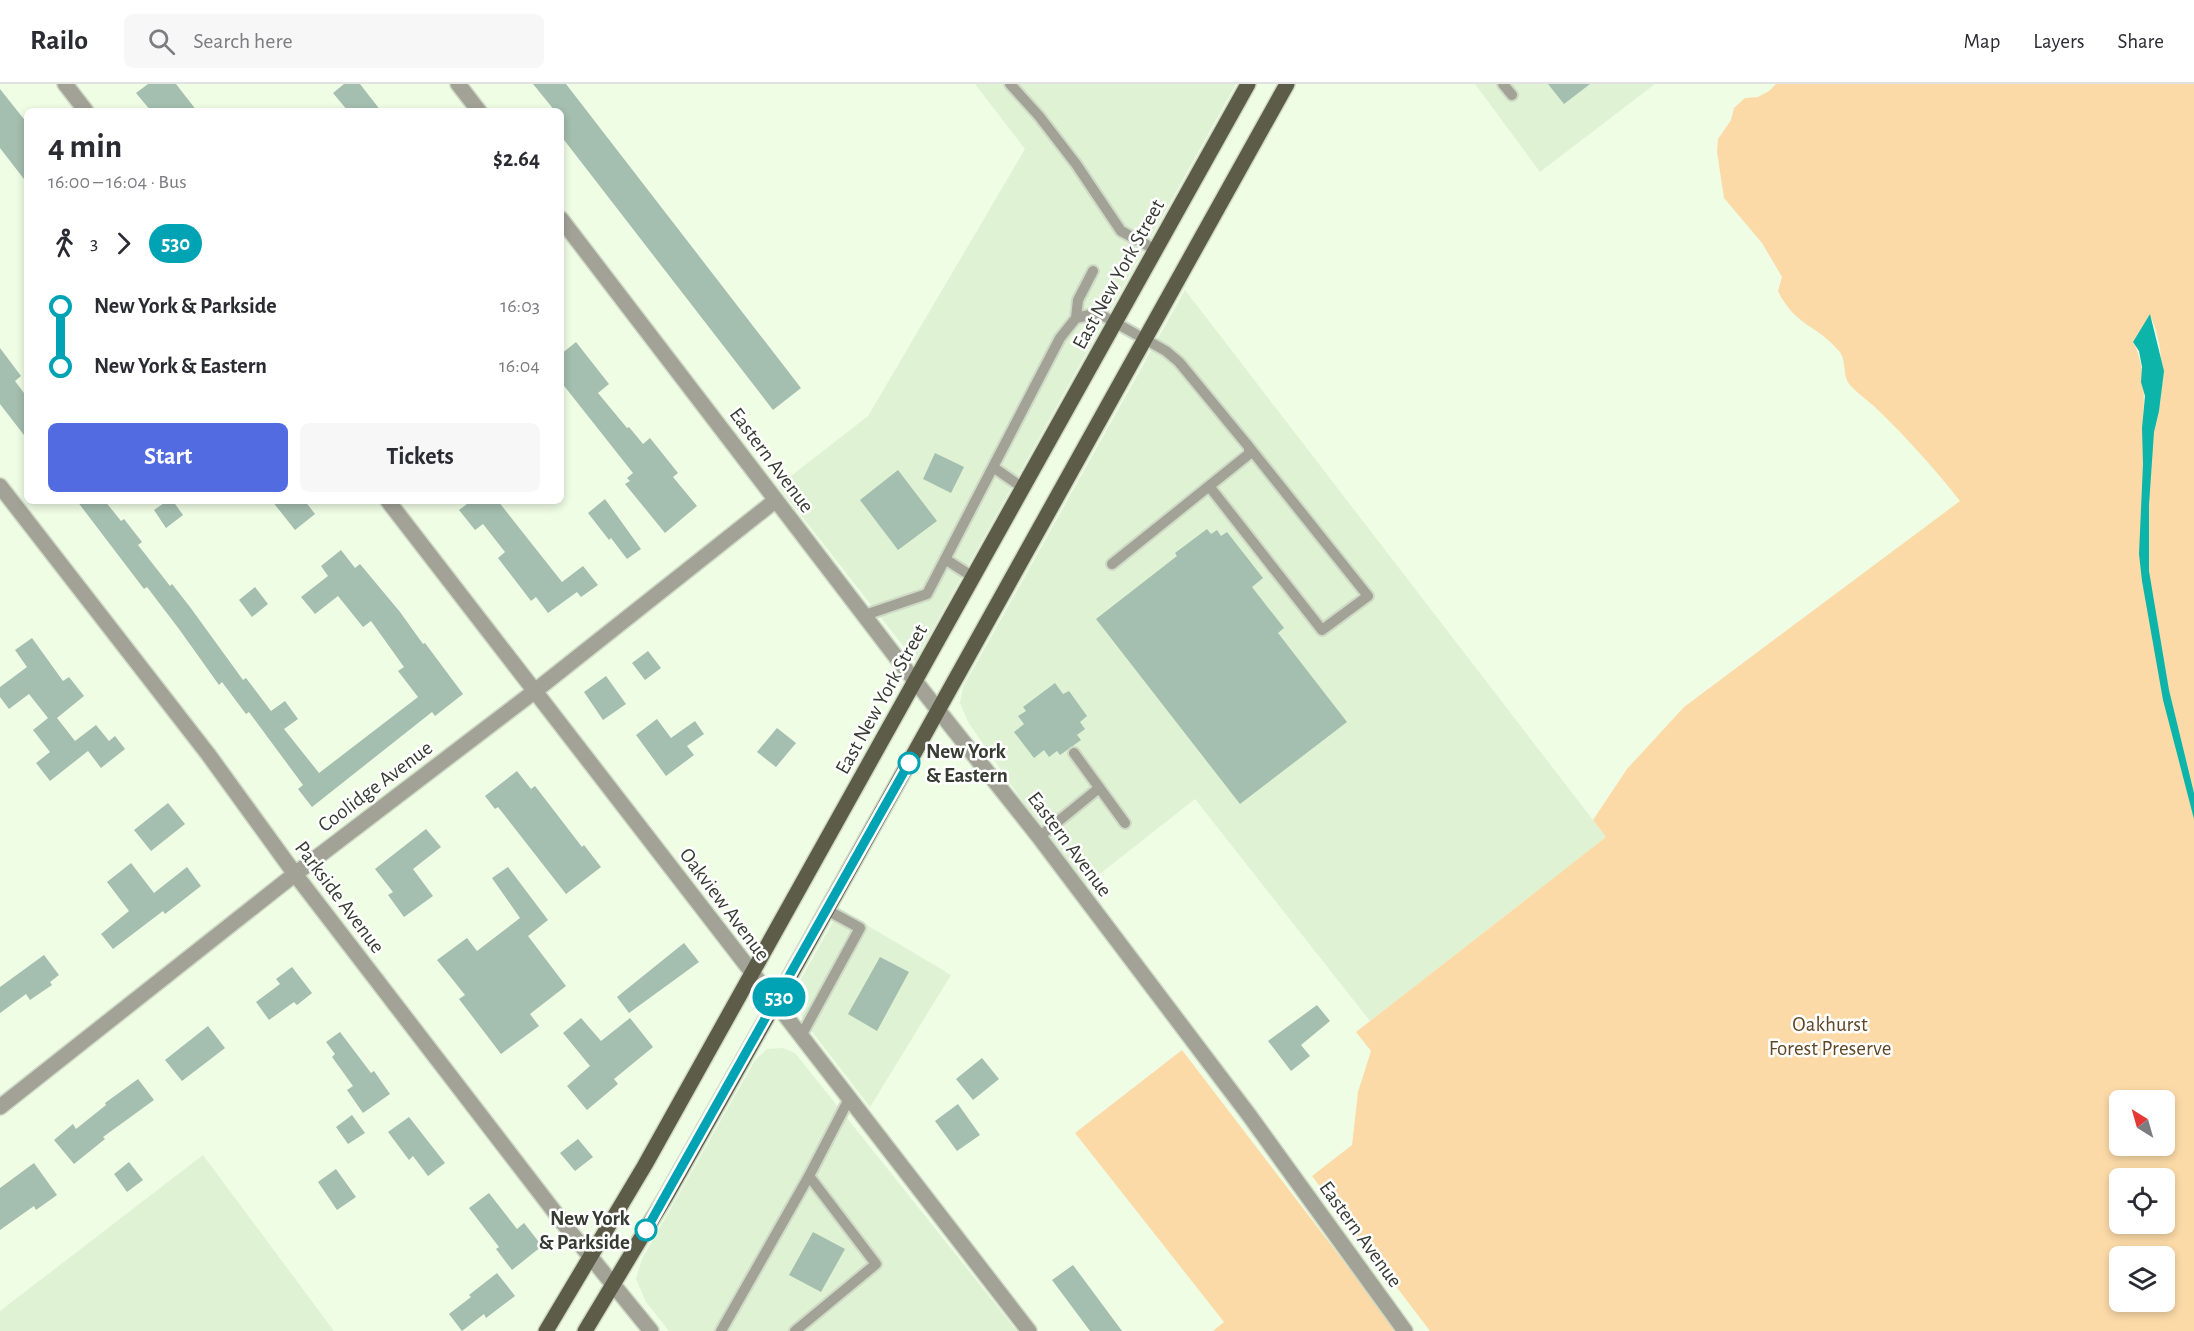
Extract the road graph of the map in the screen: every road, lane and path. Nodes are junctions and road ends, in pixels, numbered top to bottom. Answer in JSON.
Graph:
{"nodes":[{"id":1,"x":65,"y":84,"type":"edge"},
{"id":2,"x":458,"y":84,"type":"edge"},
{"id":3,"x":1011,"y":84,"type":"edge"},
{"id":4,"x":1248,"y":84,"type":"edge"},
{"id":5,"x":1287,"y":84,"type":"edge"},
{"id":6,"x":1503,"y":84,"type":"edge"},
{"id":7,"x":1512,"y":95,"type":"dead end"},
{"id":8,"x":84,"y":108,"type":"edge"},
{"id":9,"x":476,"y":108,"type":"edge"},
{"id":10,"x":564,"y":223,"type":"edge"},
{"id":11,"x":1156,"y":250,"type":"junction"},
{"id":12,"x":1093,"y":271,"type":"dead end"},
{"id":13,"x":1076,"y":318,"type":"junction"},
{"id":14,"x":1115,"y":322,"type":"junction"},
{"id":15,"x":1145,"y":339,"type":"junction"},
{"id":16,"x":1249,"y":447,"type":"junction"},
{"id":17,"x":993,"y":467,"type":"junction"},
{"id":18,"x":0,"y":486,"type":"edge"},
{"id":19,"x":1209,"y":486,"type":"junction"},
{"id":20,"x":1023,"y":488,"type":"junction"},
{"id":21,"x":776,"y":500,"type":"junction"},
{"id":22,"x":390,"y":504,"type":"edge"},
{"id":23,"x":945,"y":559,"type":"junction"},
{"id":24,"x":1112,"y":564,"type":"dead end"},
{"id":25,"x":973,"y":577,"type":"junction"},
{"id":26,"x":865,"y":615,"type":"junction"},
{"id":27,"x":915,"y":681,"type":"junction"},
{"id":28,"x":535,"y":691,"type":"junction"},
{"id":29,"x":939,"y":710,"type":"junction"},
{"id":30,"x":1074,"y":753,"type":"dead end"},
{"id":31,"x":1099,"y":788,"type":"junction"},
{"id":32,"x":1125,"y":823,"type":"dead end"},
{"id":33,"x":1039,"y":837,"type":"junction"},
{"id":34,"x":295,"y":874,"type":"junction"},
{"id":35,"x":827,"y":910,"type":"junction"},
{"id":36,"x":751,"y":973,"type":"junction"},
{"id":37,"x":775,"y":1003,"type":"junction"},
{"id":38,"x":801,"y":1036,"type":"junction"},
{"id":39,"x":849,"y":1099,"type":"junction"},
{"id":40,"x":0,"y":1107,"type":"edge"},
{"id":41,"x":809,"y":1176,"type":"junction"},
{"id":42,"x":591,"y":1258,"type":"junction"},
{"id":43,"x":614,"y":1286,"type":"junction"},
{"id":44,"x":546,"y":1331,"type":"edge"},
{"id":45,"x":585,"y":1331,"type":"edge"},
{"id":46,"x":651,"y":1331,"type":"edge"},
{"id":47,"x":721,"y":1331,"type":"edge"},
{"id":48,"x":795,"y":1331,"type":"edge"},
{"id":49,"x":1029,"y":1331,"type":"edge"},
{"id":50,"x":1405,"y":1331,"type":"edge"}],
"edges":[{"from":1,"to":8,"type":"street"},
{"from":2,"to":9,"type":"street"},
{"from":3,"to":11,"type":"lane"},
{"from":4,"to":11,"type":"main road","name":"East New York Street"},
{"from":5,"to":15,"type":"main road"},
{"from":6,"to":7,"type":"lane"},
{"from":10,"to":21,"type":"street","name":"Eastern Avenue"},
{"from":11,"to":14,"type":"main road","name":"East New York Street"},
{"from":12,"to":13,"type":"lane"},
{"from":13,"to":14,"type":"lane"},
{"from":13,"to":17,"type":"lane"},
{"from":14,"to":15,"type":"lane"},
{"from":14,"to":20,"type":"main road","name":"East New York Street"},
{"from":15,"to":16,"type":"lane"},
{"from":15,"to":29,"type":"main road"},
{"from":16,"to":19,"type":"lane"},
{"from":16,"to":19,"type":"lane"},
{"from":17,"to":20,"type":"lane"},
{"from":17,"to":23,"type":"lane"},
{"from":18,"to":34,"type":"street","name":"Parkside Avenue"},
{"from":19,"to":24,"type":"lane"},
{"from":20,"to":25,"type":"main road","name":"East New York Street"},
{"from":21,"to":26,"type":"street","name":"Eastern Avenue"},
{"from":21,"to":28,"type":"street","name":"Coolidge Avenue"},
{"from":22,"to":28,"type":"street","name":"Oakview Avenue"},
{"from":23,"to":25,"type":"lane"},
{"from":23,"to":26,"type":"lane"},
{"from":25,"to":27,"type":"main road","name":"East New York Street"},
{"from":26,"to":27,"type":"street","name":"Eastern Avenue"},
{"from":27,"to":29,"type":"street","name":"Eastern Avenue"},
{"from":27,"to":36,"type":"main road","name":"East New York Street"},
{"from":28,"to":34,"type":"street","name":"Coolidge Avenue"},
{"from":28,"to":36,"type":"street","name":"Oakview Avenue"},
{"from":29,"to":33,"type":"street","name":"Eastern Avenue"},
{"from":29,"to":35,"type":"main road"},
{"from":30,"to":31,"type":"lane"},
{"from":31,"to":32,"type":"lane"},
{"from":31,"to":33,"type":"lane"},
{"from":33,"to":50,"type":"street","name":"Eastern Avenue"},
{"from":34,"to":40,"type":"street","name":"Coolidge Avenue"},
{"from":34,"to":42,"type":"street","name":"Parkside Avenue"},
{"from":35,"to":37,"type":"main road"},
{"from":35,"to":38,"type":"lane"},
{"from":36,"to":37,"type":"street","name":"Oakview Avenue"},
{"from":36,"to":42,"type":"main road","name":"East New York Street"},
{"from":37,"to":38,"type":"street","name":"Oakview Avenue"},
{"from":37,"to":43,"type":"main road"},
{"from":38,"to":39,"type":"street","name":"Oakview Avenue"},
{"from":39,"to":41,"type":"lane"},
{"from":39,"to":49,"type":"street","name":"Oakview Avenue"},
{"from":41,"to":47,"type":"lane"},
{"from":41,"to":48,"type":"lane"},
{"from":42,"to":43,"type":"street","name":"Parkside Avenue"},
{"from":42,"to":44,"type":"main road","name":"East New York Street"},
{"from":43,"to":45,"type":"main road"},
{"from":43,"to":46,"type":"street","name":"Parkside Avenue"}]}
